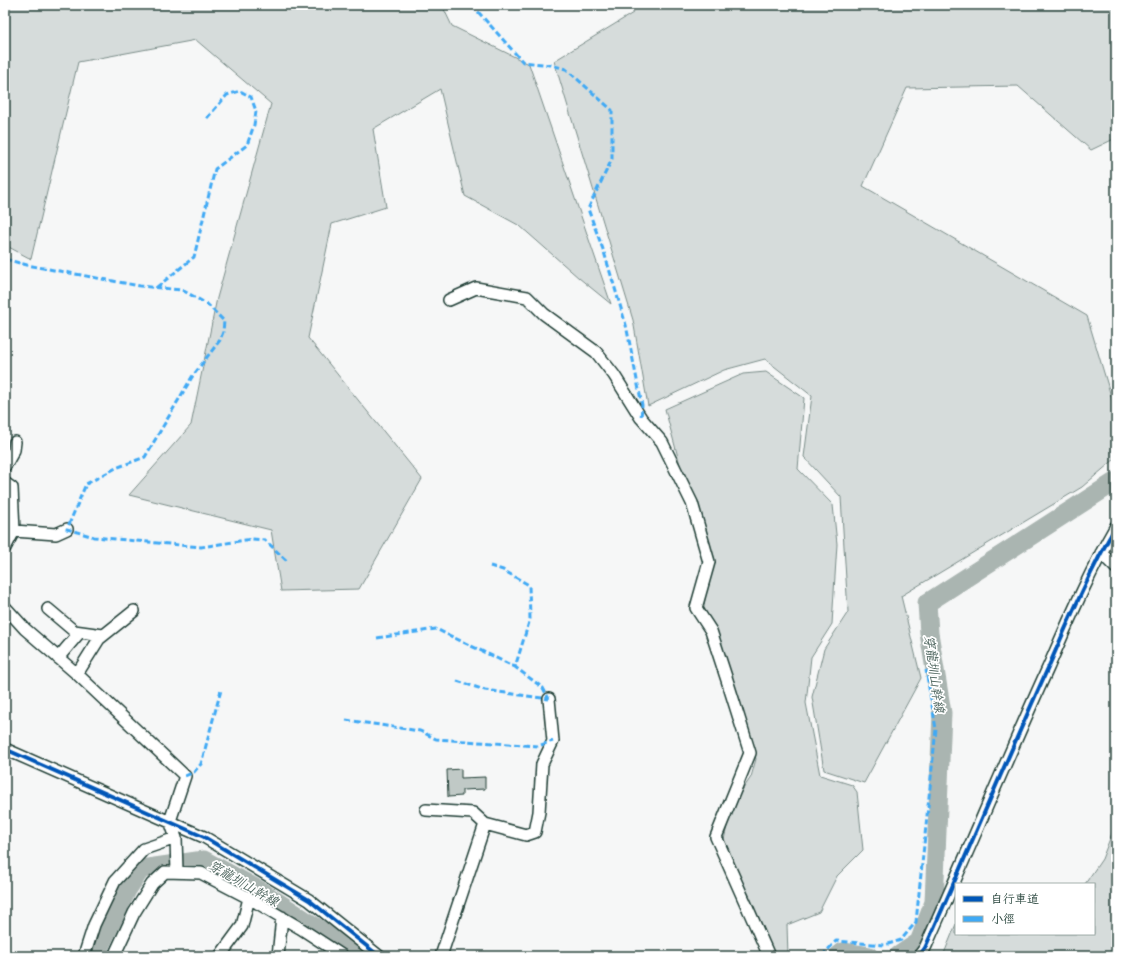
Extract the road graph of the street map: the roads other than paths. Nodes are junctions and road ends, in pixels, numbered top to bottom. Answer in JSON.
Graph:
{"nodes":[{"id":1,"x":449,"y":300,"type":"dead end"},
{"id":2,"x":15,"y":442,"type":"dead end"},
{"id":3,"x":5,"y":466,"type":"edge"},
{"id":4,"x":5,"y":482,"type":"edge"},
{"id":5,"x":1116,"y":526,"type":"edge"},
{"id":6,"x":67,"y":529,"type":"dead end"},
{"id":7,"x":14,"y":532,"type":"junction"},
{"id":8,"x":5,"y":548,"type":"edge"},
{"id":9,"x":1100,"y":553,"type":"junction"},
{"id":10,"x":1116,"y":568,"type":"edge"},
{"id":11,"x":5,"y":607,"type":"edge"},
{"id":12,"x":48,"y":609,"type":"dead end"},
{"id":13,"x":134,"y":611,"type":"dead end"},
{"id":14,"x":80,"y":632,"type":"junction"},
{"id":15,"x":103,"y":635,"type":"junction"},
{"id":16,"x":58,"y":658,"type":"junction"},
{"id":17,"x":77,"y":674,"type":"junction"},
{"id":18,"x":549,"y":699,"type":"dead end"},
{"id":19,"x":5,"y":749,"type":"edge"},
{"id":20,"x":426,"y":810,"type":"dead end"},
{"id":21,"x":170,"y":821,"type":"junction"},
{"id":22,"x":485,"y":824,"type":"junction"},
{"id":23,"x":176,"y":838,"type":"junction"},
{"id":24,"x":177,"y":872,"type":"junction"},
{"id":25,"x":249,"y":898,"type":"junction"},
{"id":26,"x":282,"y":917,"type":"junction"},
{"id":27,"x":84,"y":956,"type":"edge"},
{"id":28,"x":114,"y":956,"type":"edge"},
{"id":29,"x":220,"y":956,"type":"edge"},
{"id":30,"x":278,"y":956,"type":"edge"},
{"id":31,"x":343,"y":956,"type":"edge"},
{"id":32,"x":378,"y":956,"type":"edge"},
{"id":33,"x":441,"y":956,"type":"edge"},
{"id":34,"x":769,"y":956,"type":"edge"},
{"id":35,"x":919,"y":956,"type":"edge"}],
"edges":[{"from":1,"to":34,"type":"street"},
{"from":2,"to":3,"type":"street"},
{"from":4,"to":7,"type":"street"},
{"from":5,"to":9,"type":"street"},
{"from":6,"to":7,"type":"street"},
{"from":7,"to":8,"type":"street"},
{"from":9,"to":10,"type":"street"},
{"from":9,"to":35,"type":"street"},
{"from":11,"to":16,"type":"street"},
{"from":12,"to":14,"type":"street"},
{"from":13,"to":15,"type":"street"},
{"from":14,"to":15,"type":"street"},
{"from":14,"to":16,"type":"street"},
{"from":15,"to":17,"type":"street"},
{"from":16,"to":17,"type":"street"},
{"from":17,"to":21,"type":"street"},
{"from":18,"to":22,"type":"street"},
{"from":19,"to":21,"type":"street"},
{"from":20,"to":22,"type":"street"},
{"from":21,"to":23,"type":"street"},
{"from":21,"to":32,"type":"street"},
{"from":22,"to":33,"type":"street"},
{"from":23,"to":24,"type":"street"},
{"from":23,"to":27,"type":"street"},
{"from":24,"to":25,"type":"street"},
{"from":24,"to":28,"type":"street"},
{"from":25,"to":26,"type":"street"},
{"from":25,"to":29,"type":"street"},
{"from":26,"to":30,"type":"street"},
{"from":26,"to":31,"type":"street"}]}
